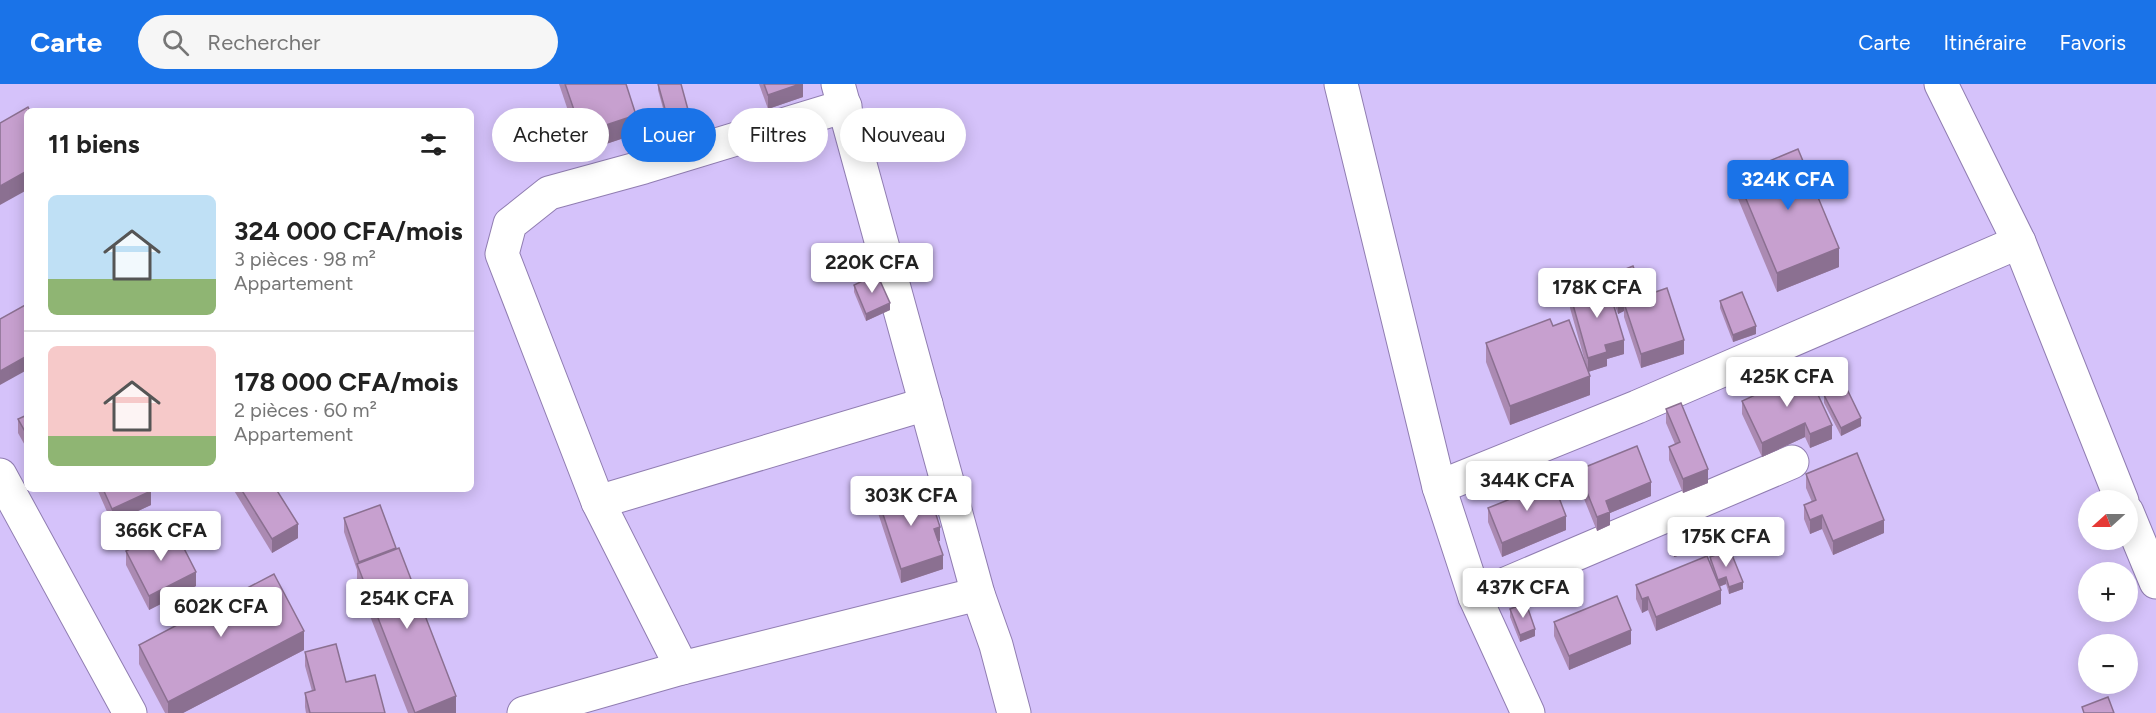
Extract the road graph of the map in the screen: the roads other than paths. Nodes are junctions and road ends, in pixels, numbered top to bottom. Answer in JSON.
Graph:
{"nodes":[{"id":1,"x":1341,"y":84,"type":"edge"},
{"id":2,"x":1941,"y":84,"type":"edge"},
{"id":3,"x":841,"y":95,"type":"edge"},
{"id":4,"x":2019,"y":242,"type":"junction"},
{"id":5,"x":926,"y":404,"type":"junction"},
{"id":6,"x":1792,"y":462,"type":"dead end"},
{"id":7,"x":0,"y":475,"type":"edge"},
{"id":8,"x":1439,"y":486,"type":"junction"},
{"id":9,"x":2118,"y":490,"type":"edge"},
{"id":10,"x":598,"y":502,"type":"junction"},
{"id":11,"x":2138,"y":539,"type":"edge"},
{"id":12,"x":2156,"y":582,"type":"edge"},
{"id":13,"x":978,"y":594,"type":"junction"},
{"id":14,"x":1475,"y":597,"type":"junction"},
{"id":15,"x":682,"y":668,"type":"junction"},
{"id":16,"x":130,"y":713,"type":"edge"},
{"id":17,"x":524,"y":713,"type":"edge"},
{"id":18,"x":1014,"y":713,"type":"edge"},
{"id":19,"x":1528,"y":713,"type":"edge"}],
"edges":[{"from":1,"to":8,"type":"street"},
{"from":2,"to":4,"type":"street"},
{"from":3,"to":5,"type":"street"},
{"from":3,"to":10,"type":"street"},
{"from":4,"to":8,"type":"street"},
{"from":4,"to":9,"type":"street"},
{"from":5,"to":10,"type":"street"},
{"from":5,"to":13,"type":"street"},
{"from":6,"to":14,"type":"street"},
{"from":7,"to":16,"type":"street"},
{"from":8,"to":14,"type":"street"},
{"from":10,"to":15,"type":"street"},
{"from":11,"to":12,"type":"street"},
{"from":13,"to":15,"type":"street"},
{"from":13,"to":18,"type":"street"},
{"from":14,"to":19,"type":"street"},
{"from":15,"to":17,"type":"street"}]}
